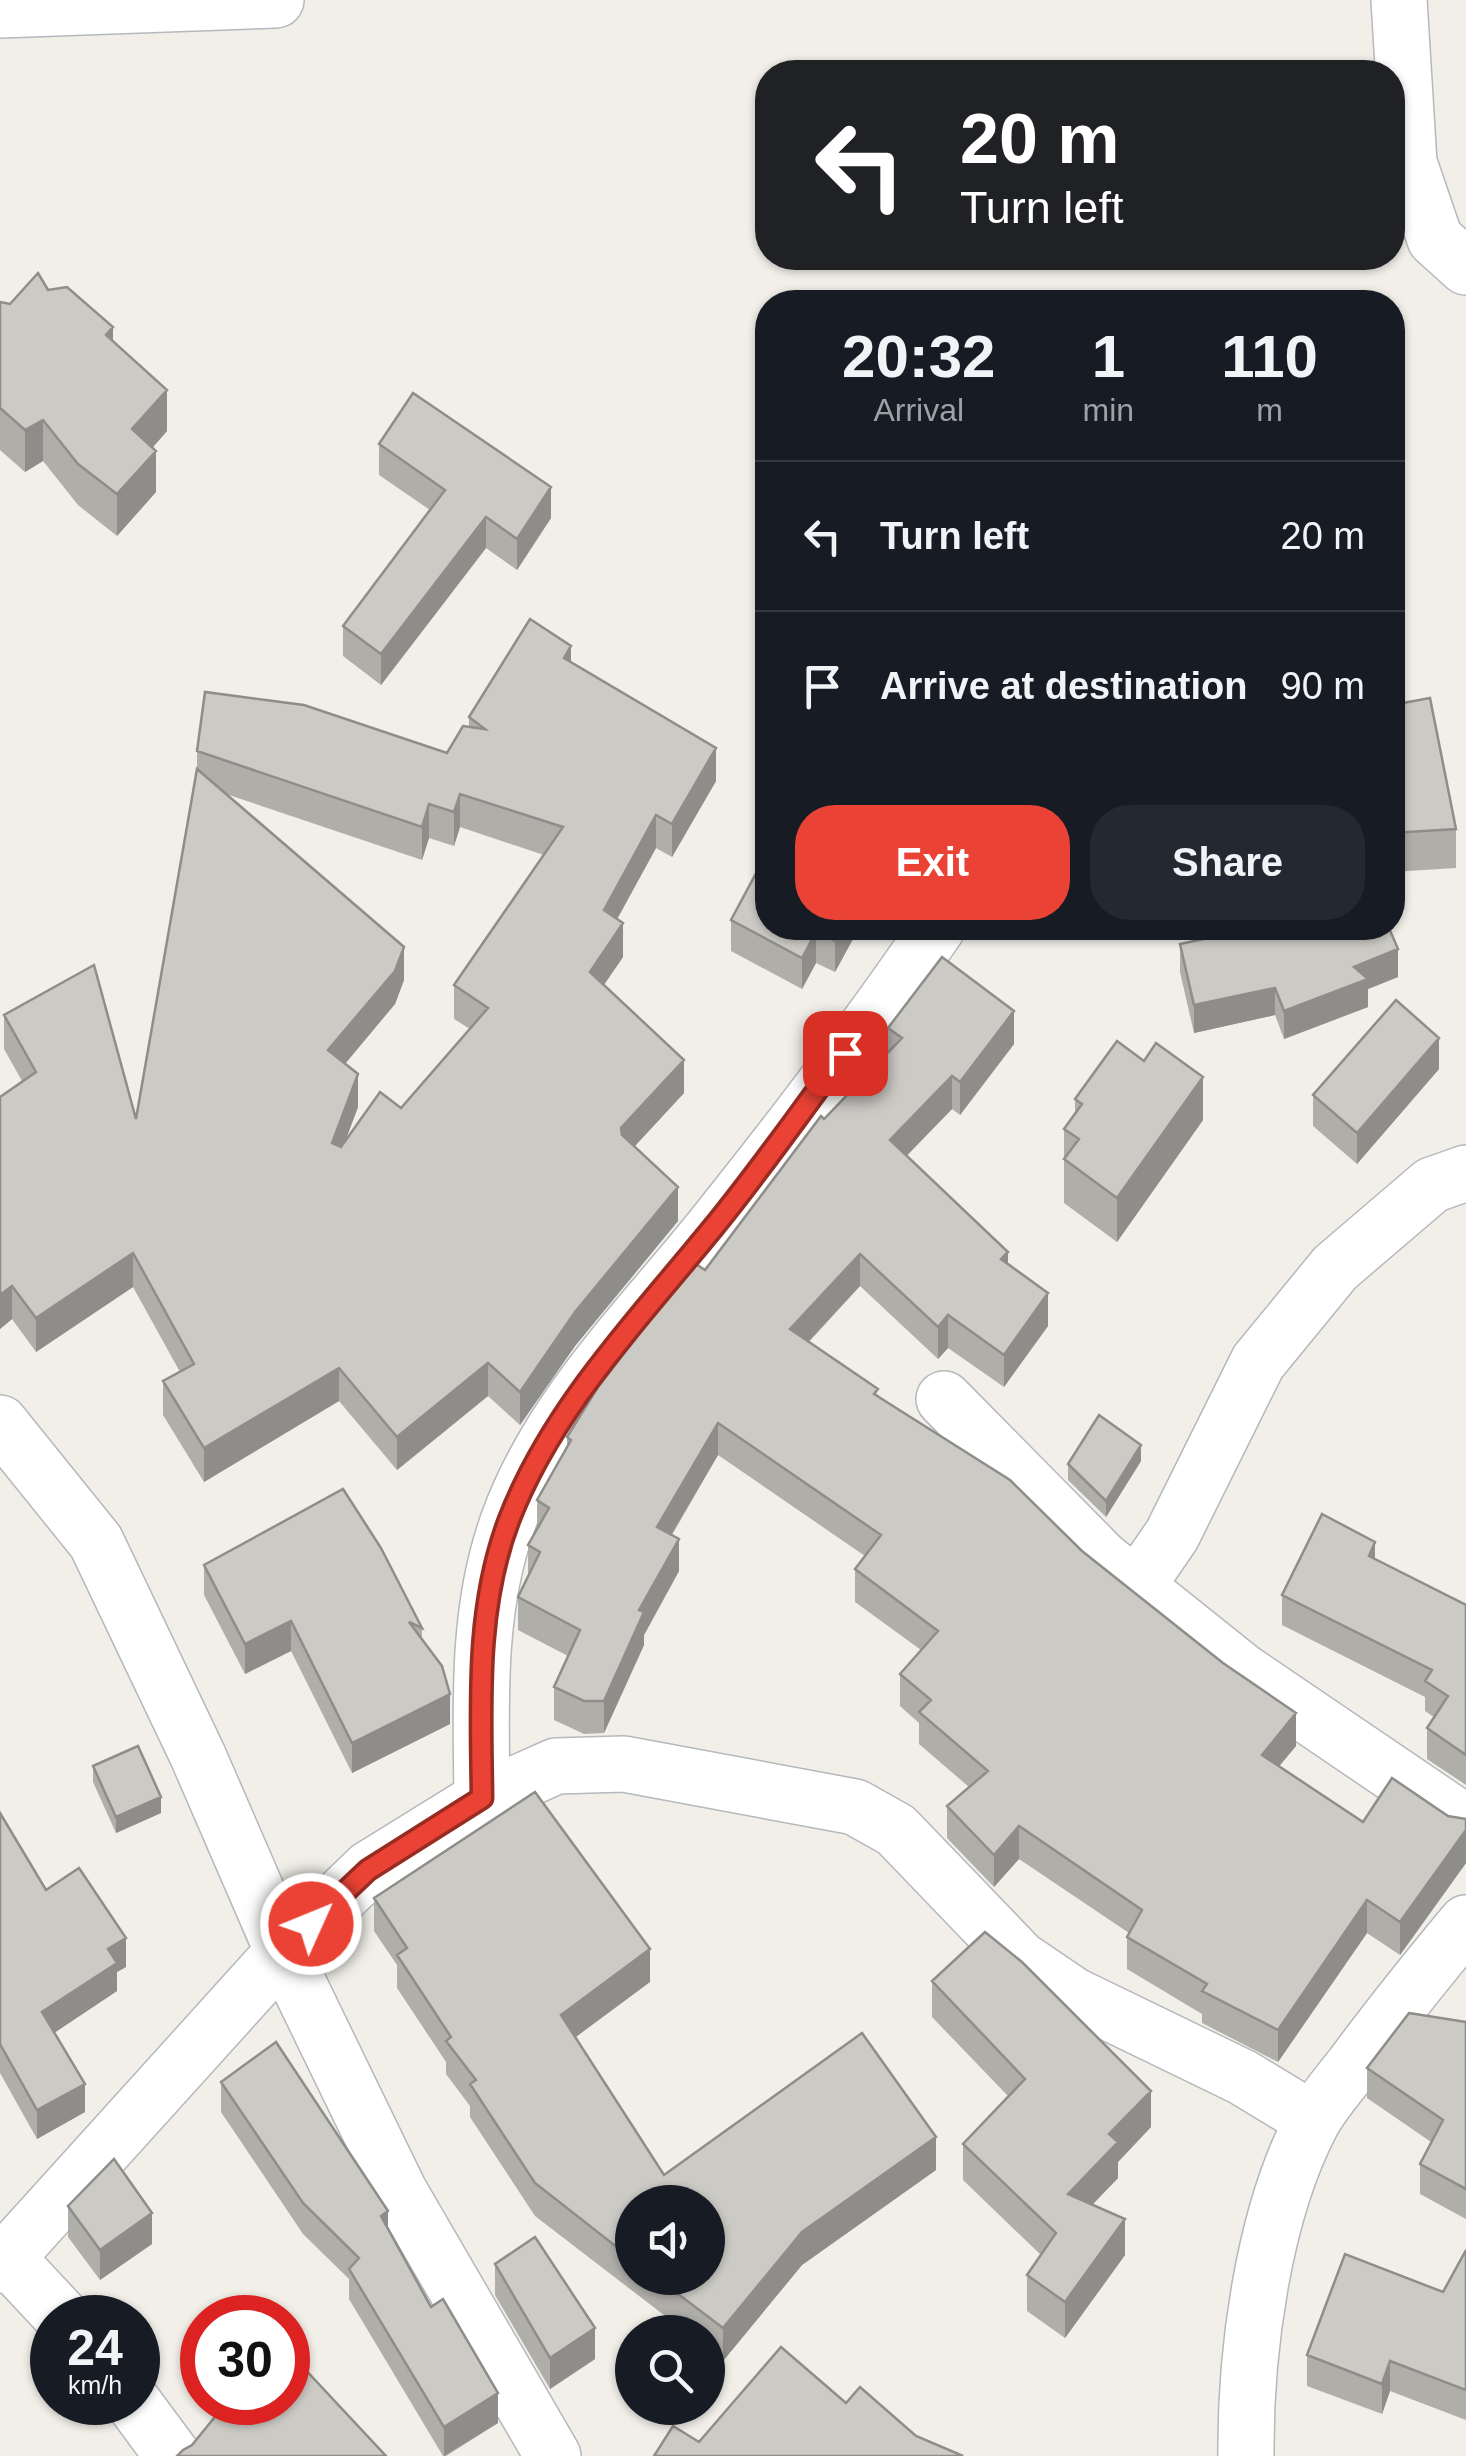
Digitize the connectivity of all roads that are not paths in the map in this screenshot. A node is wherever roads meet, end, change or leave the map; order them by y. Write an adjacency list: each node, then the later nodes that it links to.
1 (276, 0): 3 (street)
2 (1399, 0): 4 (street)
3 (0, 10)
4 (1402, 60)
5 (1405, 109): 6 (street)
6 (1466, 266)
7 (928, 940): 12 (street)
8 (1466, 1173): 11 (street)
9 (944, 1399): 11 (street)
10 (0, 1423): 15 (street)
11 (1137, 1586): 13 (street)
12 (482, 1798): 15 (street); 18 (street)
13 (1466, 1823)
14 (1466, 1922): 16 (street)
15 (283, 1952): 19 (street); 23 (street)
16 (1394, 2009): 17 (street); 18 (street)
17 (1448, 2020)
18 (1313, 2120): 24 (street)
19 (3, 2261): 20 (street)
20 (38, 2295)
21 (150, 2425): 22 (street)
22 (173, 2456)
23 (553, 2456)
24 (1246, 2456)

